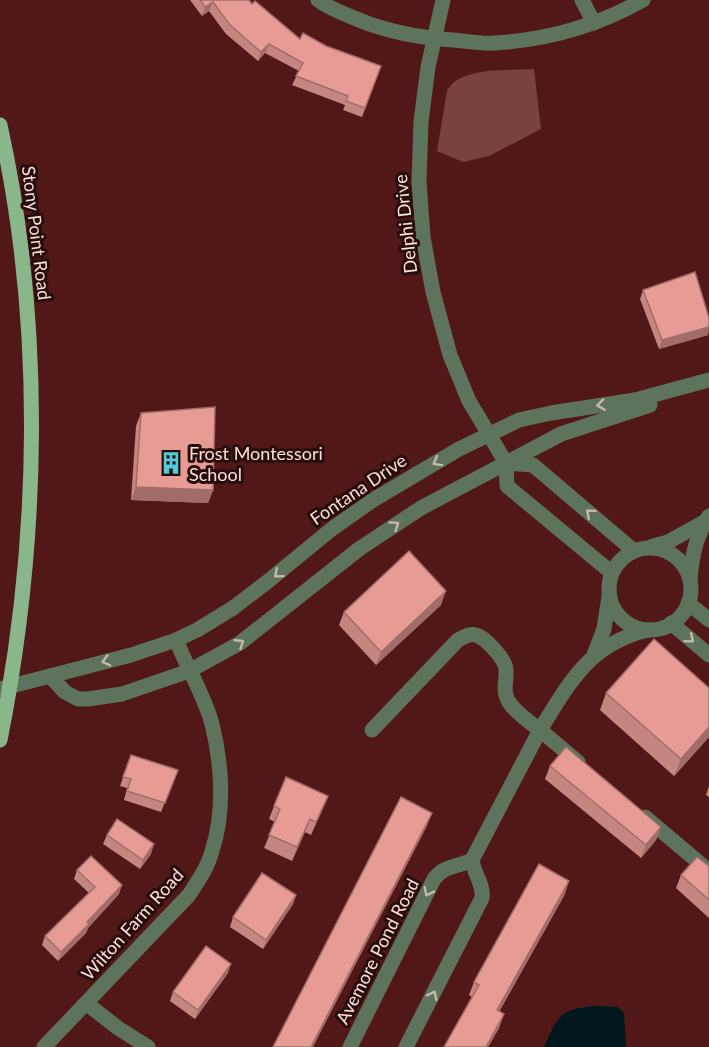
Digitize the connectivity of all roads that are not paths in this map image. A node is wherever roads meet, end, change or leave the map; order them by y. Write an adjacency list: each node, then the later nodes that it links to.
1 (318, 0): 6 (street)
2 (443, 0): 6 (street, Delphi Drive)
3 (582, 0): 5 (street)
4 (643, 0): 5 (street)
5 (594, 23): 6 (street)
6 (435, 39): 9 (street, Delphi Drive)
7 (0, 125): 25 (main road, Stony Point Road)
8 (704, 382): 9 (street, Fontana Drive, one-way to 9); 10 (street)
9 (489, 435): 10 (street, Delphi Drive); 20 (street, Fontana Drive, one-way to 20)
10 (506, 463): 12 (street, one-way to 10); 13 (street, Delphi Drive); 23 (street, one-way to 10)
11 (708, 518): 12 (street); 14 (street)
12 (641, 549): 13 (street); 14 (street)
13 (612, 573): 15 (street)
14 (690, 579): 16 (street)
15 (609, 593): 19 (street); 21 (street)
16 (688, 603): 17 (street); 18 (street)
17 (709, 620)
18 (671, 623): 19 (street); 22 (street, one-way to 22)
19 (648, 630): 21 (street)
20 (176, 640): 23 (street, Wilton Farm Road); 24 (street, Fontana Drive, one-way to 24)
21 (594, 655): 27 (street)
22 (709, 655)
23 (189, 671): 24 (street); 33 (street, Wilton Farm Road)
24 (50, 676): 25 (street, Fontana Drive)
25 (5, 689): 28 (main road, Stony Point Road)
26 (372, 730): 27 (street)
27 (540, 730): 29 (street); 31 (street)
28 (0, 740)
29 (593, 774)
30 (638, 812): 32 (street)
31 (472, 860): 36 (street, Avemore Pond Road, one-way to 36); 37 (street, one-way to 31)
32 (709, 871)
33 (86, 1003): 34 (street, Wilton Farm Road); 35 (street)
34 (44, 1047)
35 (148, 1047)
36 (350, 1047)
37 (406, 1047)

